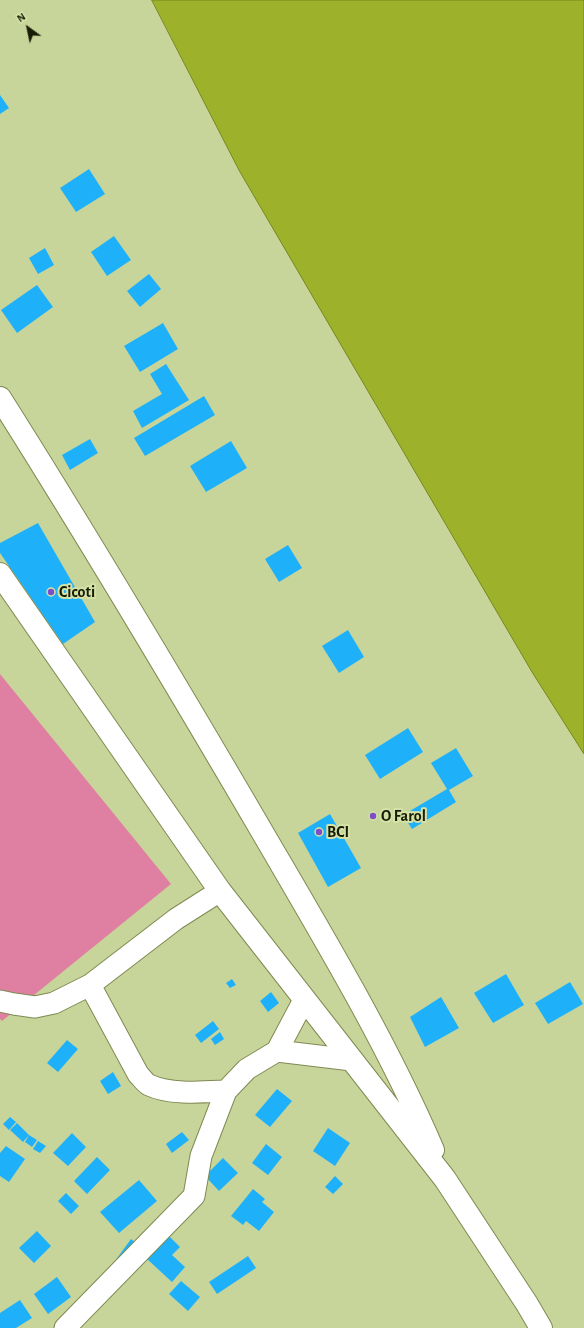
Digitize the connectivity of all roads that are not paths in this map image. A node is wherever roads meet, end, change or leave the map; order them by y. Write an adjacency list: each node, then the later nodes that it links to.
1 (0, 398): 10 (street)
2 (0, 574): 3 (street)
3 (220, 891): 4 (street); 5 (street)
4 (90, 985): 6 (street); 9 (street)
5 (304, 1000): 7 (street); 8 (street)
6 (0, 1001)
7 (277, 1051): 8 (street); 9 (street)
8 (352, 1060): 10 (street)
9 (226, 1091): 11 (street)
10 (445, 1179): 12 (street)
11 (65, 1328)
12 (541, 1328)

